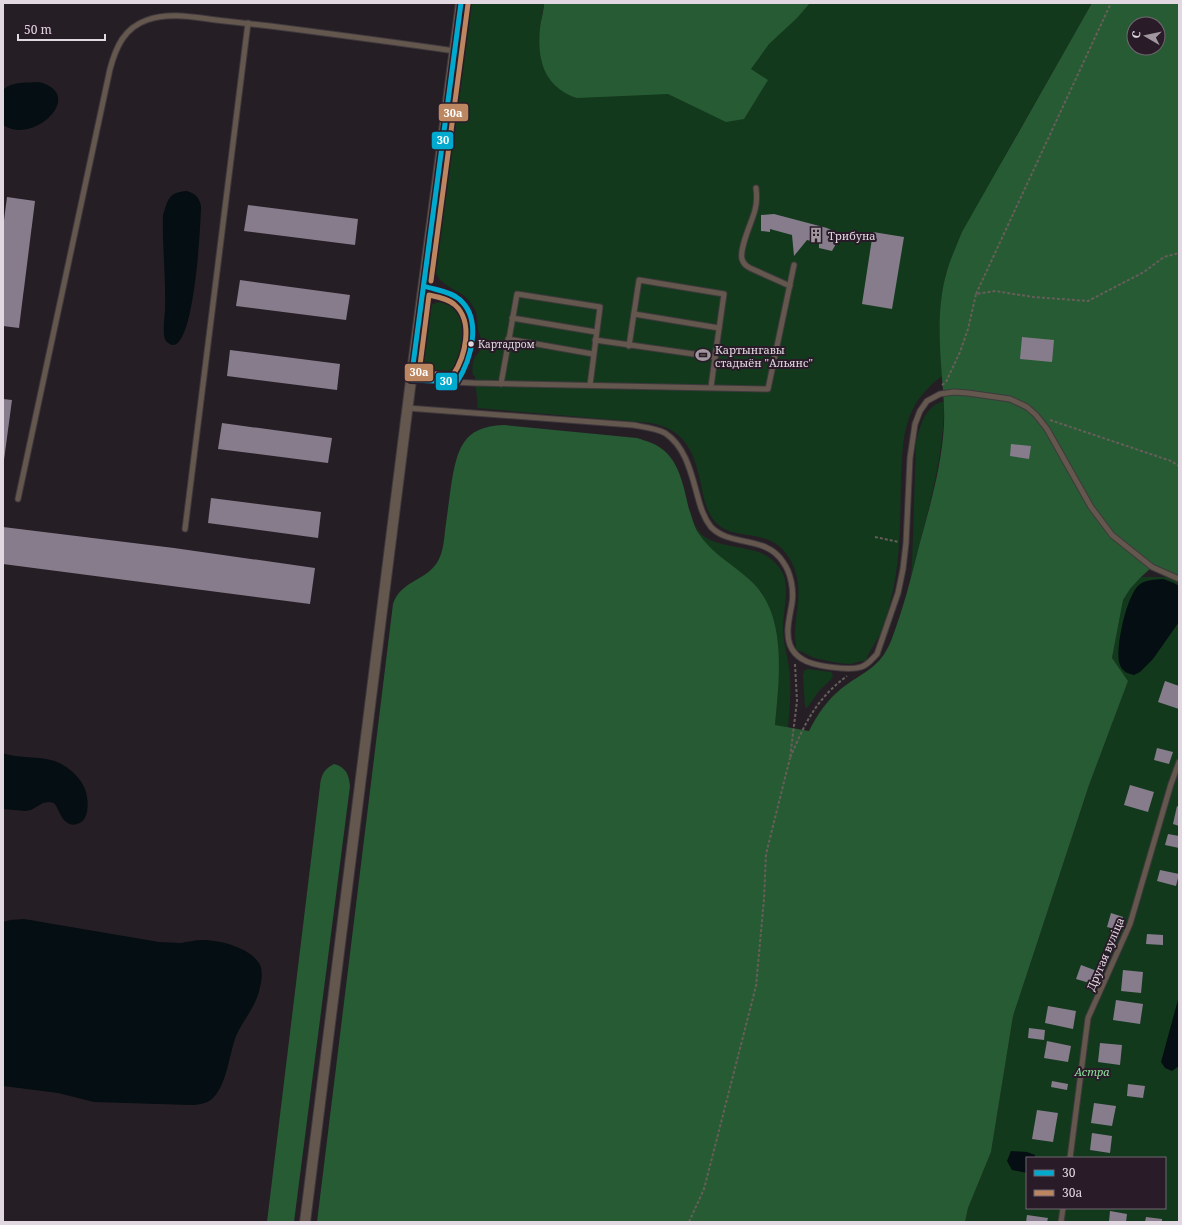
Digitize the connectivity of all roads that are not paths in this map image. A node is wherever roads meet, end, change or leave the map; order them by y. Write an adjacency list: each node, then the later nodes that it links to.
1 (461, 3): 3 (street)
2 (248, 24): 3 (lane); 23 (lane); 24 (lane)
3 (455, 50): 6 (street)
4 (756, 188): 7 (lane)
5 (794, 265): 7 (lane)
6 (424, 286): 17 (street); 18 (lane)
7 (790, 286): 21 (lane)
8 (634, 314): 10 (lane); 10 (lane); 14 (lane)
9 (512, 318): 11 (lane); 11 (lane); 12 (lane)
10 (719, 328): 16 (lane)
11 (596, 332): 13 (lane)
12 (508, 339): 15 (lane); 19 (lane)
13 (595, 340): 14 (lane); 15 (lane)
14 (629, 346): 16 (lane)
15 (594, 354): 20 (lane)
16 (715, 357): 21 (lane)
17 (411, 380): 18 (lane); 22 (street)
18 (456, 382): 19 (lane)
19 (501, 384): 20 (lane)
20 (590, 385): 21 (lane)
21 (711, 387)
22 (407, 408): 25 (lane); 29 (street)
23 (18, 499)
24 (185, 529)
25 (1179, 579)
26 (1179, 762): 27 (lane, Другая вуліца)
27 (1070, 1157)
28 (1063, 1209): 30 (lane)
29 (305, 1222)
30 (1061, 1222)

